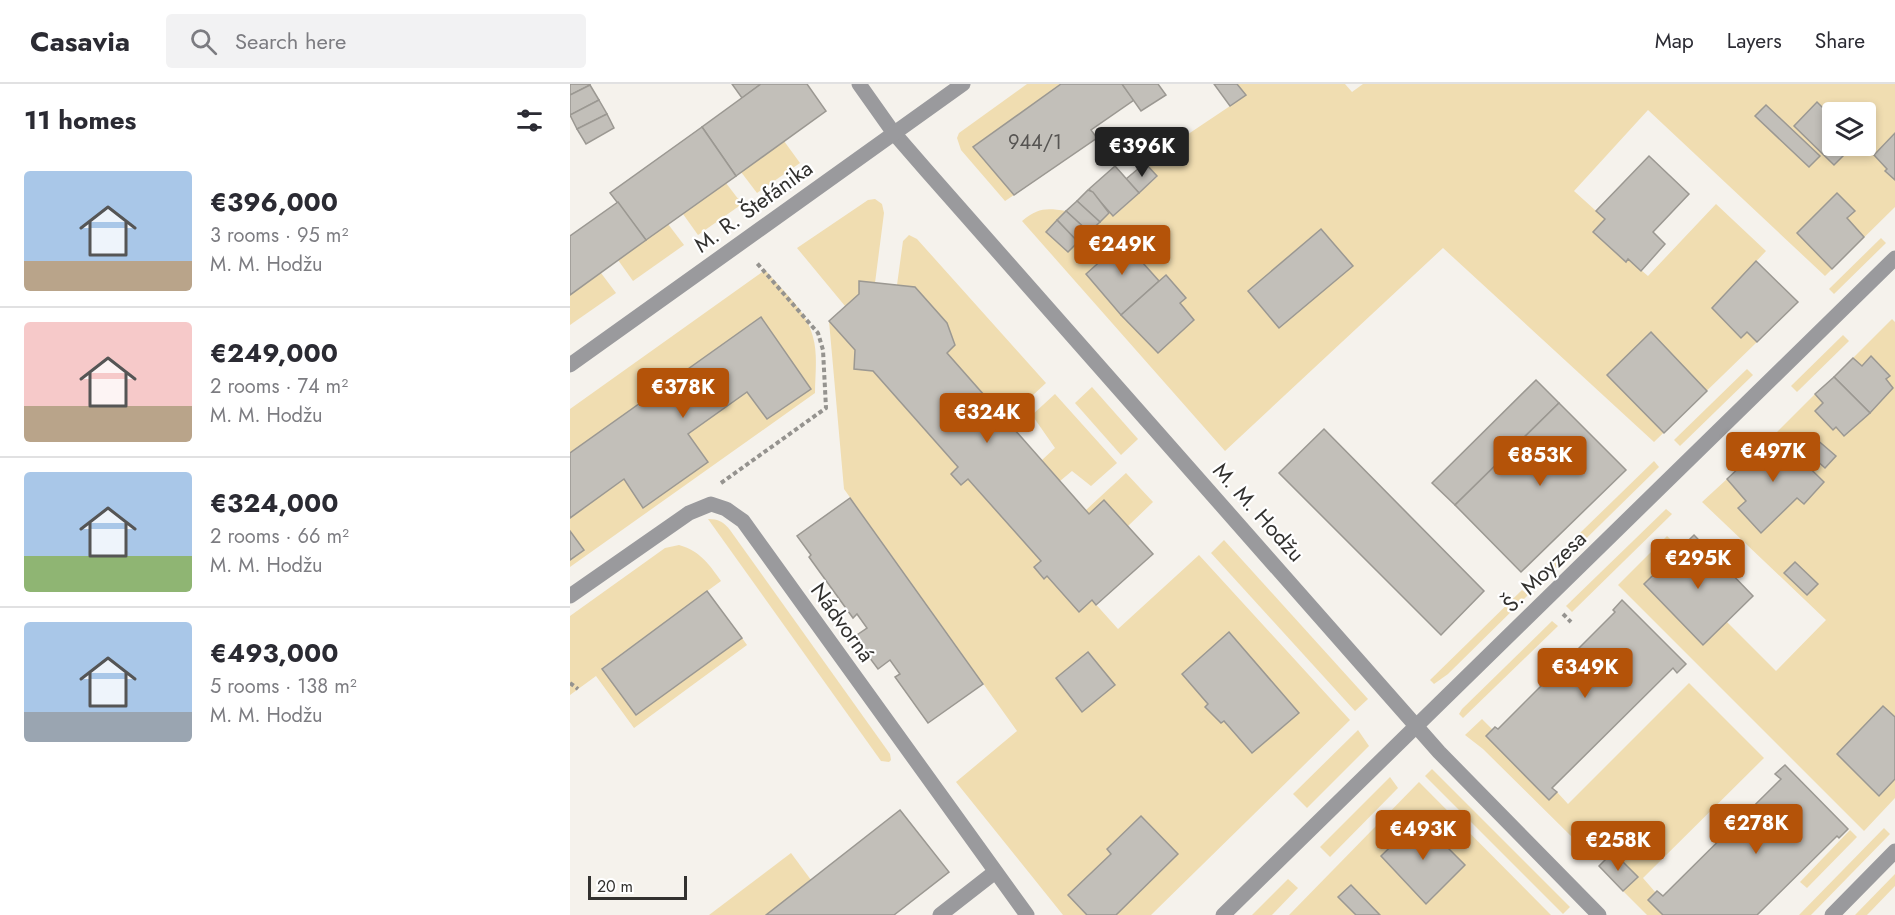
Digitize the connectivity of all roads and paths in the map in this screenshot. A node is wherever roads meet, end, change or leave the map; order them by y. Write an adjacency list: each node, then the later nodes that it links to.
1 (859, 84): 3 (street, M. M. Hodžu)
2 (963, 84): 3 (street, M. R. Štefánika)
3 (893, 132): 6 (street, M. R. Štefánika); 11 (street, M. M. Hodžu)
4 (1895, 258): 11 (street, Š. Moyzesa)
5 (756, 261): 7 (path)
6 (570, 365)
7 (718, 484)
8 (570, 596): 13 (street, Nádvorná)
9 (570, 683): 10 (path)
10 (578, 690)
11 (1417, 726): 16 (street, Š. Moyzesa); 17 (street, M. M. Hodžu)
12 (1895, 851): 18 (street)
13 (995, 872): 14 (street); 15 (street, Nádvorná)
14 (940, 915)
15 (1027, 915)
16 (1223, 915)
17 (1599, 915)
18 (1833, 915)

